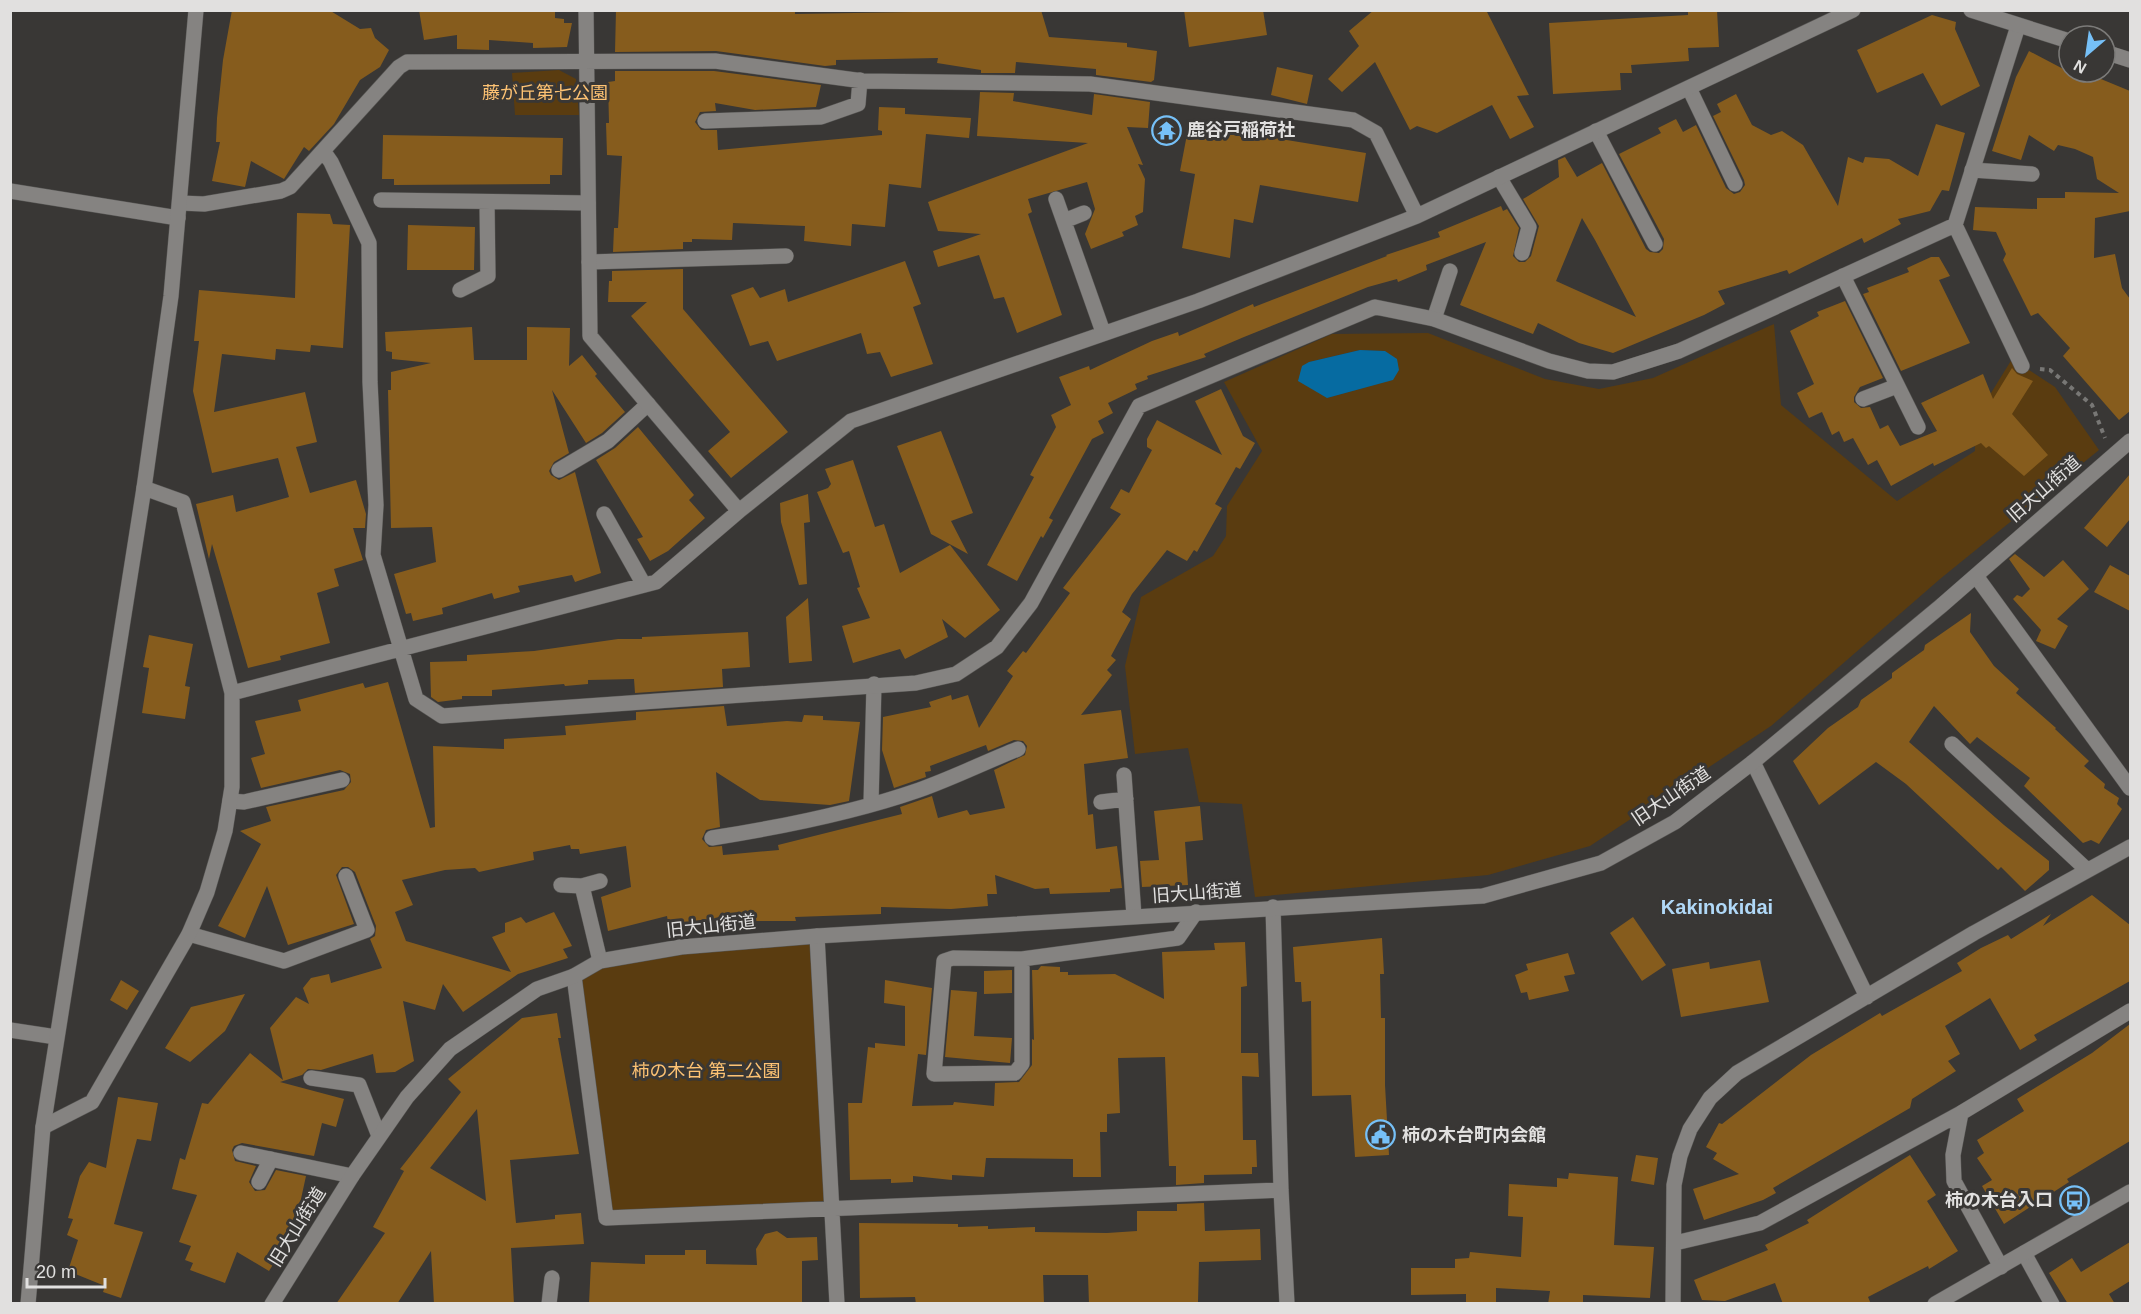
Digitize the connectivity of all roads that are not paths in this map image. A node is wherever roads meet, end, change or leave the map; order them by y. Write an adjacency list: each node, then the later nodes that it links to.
1 (196, 10): 22 (street)
2 (586, 10): 7 (street)
3 (1853, 10): 9 (street)
4 (1971, 10): 5 (street)
5 (2018, 26): 6 (street); 13 (street)
6 (2057, 38)
7 (586, 63): 8 (street); 12 (street); 21 (street)
8 (860, 80): 10 (street); 24 (street)
9 (1689, 88): 11 (street); 16 (street)
10 (705, 121)
11 (1596, 131): 15 (street); 27 (street)
12 (324, 152): 22 (street); 48 (street)
13 (1972, 170): 14 (street); 26 (street)
14 (2032, 174)
15 (1499, 177): 24 (street); 28 (street)
16 (1735, 184)
17 (10, 191): 22 (street)
18 (1056, 199): 25 (street)
19 (381, 200): 20 (street)
20 (487, 202): 21 (street); 33 (street)
21 (588, 203): 30 (street)
22 (179, 210): 43 (street)
23 (1084, 213): 25 (street)
24 (1417, 216): 35 (street)
25 (1064, 221): 35 (street)
26 (1954, 225): 32 (street); 36 (street)
27 (1655, 244)
28 (1522, 253)
29 (786, 256): 30 (street)
30 (589, 262): 39 (street)
31 (1450, 271): 34 (street)
32 (1843, 276): 34 (street); 37 (street)
33 (460, 290)
34 (1434, 319): 49 (street)
35 (1103, 332): 44 (street)
36 (2022, 366)
37 (1897, 386): 38 (street); 40 (street)
38 (1863, 399)
39 (648, 404): 42 (street); 44 (street)
40 (1918, 428)
41 (2130, 441): 46 (street, 旧大山街道)
42 (559, 470)
43 (144, 489): 50 (street); 79 (street)
44 (739, 511): 47 (street)
45 (604, 514): 47 (street)
46 (1976, 576): 53 (street, 旧大山街道); 56 (street)
47 (644, 585): 48 (street)
48 (401, 650): 49 (street); 50 (street)
49 (874, 684): 60 (street)
50 (232, 693): 58 (street)
51 (1952, 744): 63 (street)
52 (1018, 749): 60 (street)
53 (1753, 762): 68 (street, 旧大山街道); 76 (street)
54 (1124, 775): 57 (street)
55 (342, 780): 58 (street)
56 (2130, 788)
57 (1126, 799): 59 (street); 70 (street)
58 (230, 801): 71 (street)
59 (1101, 802)
60 (871, 804): 61 (street)
61 (712, 838)
62 (2130, 847): 63 (street)
63 (2086, 869): 76 (street)
64 (346, 876): 71 (street)
65 (600, 881): 67 (street)
66 (561, 885): 67 (street)
67 (582, 885): 74 (street)
68 (1273, 907): 69 (street, 旧大山街道); 88 (street)
69 (1196, 912): 70 (street, 旧大山街道); 73 (street)
70 (1134, 916): 72 (street, 旧大山街道)
71 (189, 934): 82 (street)
72 (817, 936): 74 (street, 旧大山街道); 90 (street)
73 (1022, 959): 73 (street)
74 (600, 962): 75 (street, 旧大山街道)
75 (574, 976): 83 (street, 旧大山街道); 90 (street)
76 (1867, 997): 91 (street)
77 (2130, 1011): 81 (street)
78 (10, 1030): 79 (street)
79 (56, 1037): 82 (street)
80 (311, 1078): 83 (street)
81 (1961, 1113): 91 (street); 93 (street)
82 (43, 1127): 95 (street)
83 (379, 1136): 86 (street, 旧大山街道)
84 (241, 1153): 85 (street)
85 (271, 1159): 86 (street); 87 (street)
86 (352, 1176): 96 (street, 旧大山街道)
87 (259, 1182)
88 (1281, 1190): 90 (street); 99 (street)
89 (2130, 1192): 92 (street)
90 (831, 1209): 98 (street)
91 (1675, 1243): 100 (street)
92 (2024, 1253): 93 (street); 102 (street)
93 (2001, 1267): 101 (street)
94 (552, 1278): 97 (street)
95 (28, 1304)
96 (272, 1304)
97 (549, 1304)
98 (837, 1304)
99 (1287, 1304)
100 (1673, 1304)
101 (1935, 1304)
102 (2052, 1304)

